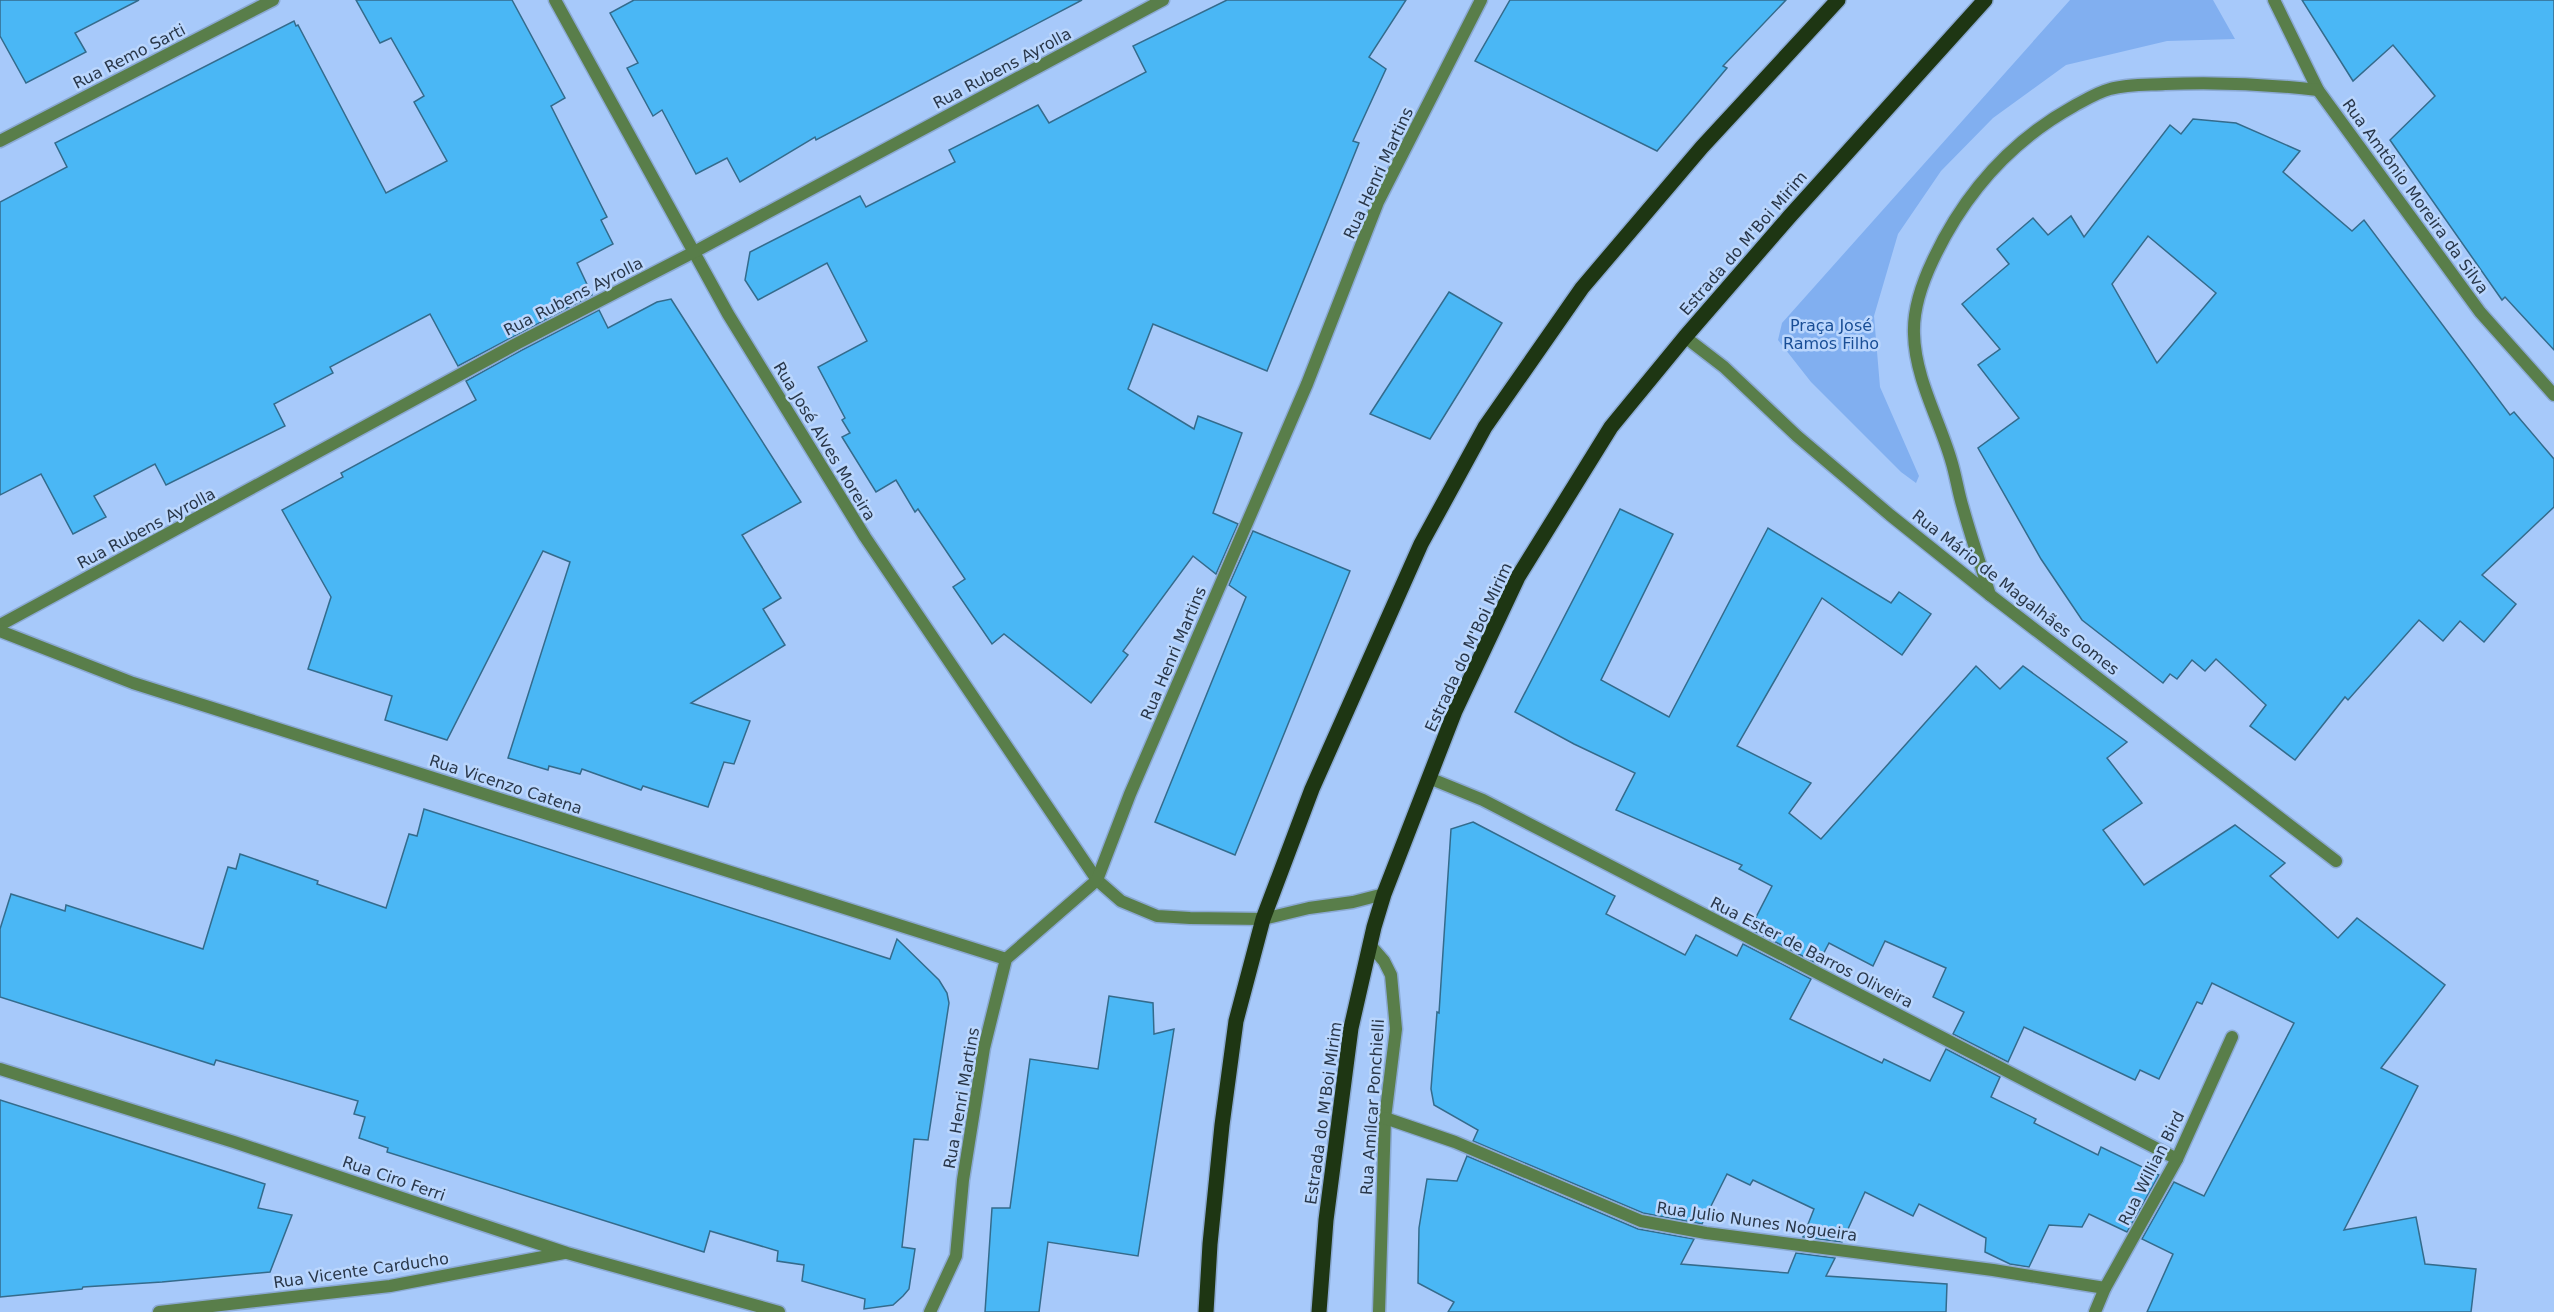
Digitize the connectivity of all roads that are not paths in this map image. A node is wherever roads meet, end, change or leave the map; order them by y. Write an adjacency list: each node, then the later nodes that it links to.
1 (273, 0): 9 (street, Rua Remo Sarti)
2 (555, 0): 10 (street, Rua José Alves Moreira)
3 (1164, 0): 10 (street, Rua Rubens Ayrolla)
4 (1481, 0): 18 (street, Rua Henri Martins)
5 (1838, 0): 20 (main road)
6 (1985, 0): 11 (main road, Estrada do M'Boi Mirim)
7 (2274, 0): 8 (street, Rua Amtônio Moreira da Silva)
8 (2318, 90): 12 (street, Rua Amtônio Moreira da Silva); 13 (street)
9 (0, 141)
10 (694, 252): 14 (street, Rua Rubens Ayrolla); 18 (street, Rua José Alves Moreira)
11 (1685, 337): 13 (street, Rua Mário de Magalhães Gomes); 16 (main road, Estrada do M'Boi Mirim)
12 (2554, 395)
13 (1990, 595): 17 (street, Rua Mário de Magalhães Gomes)
14 (0, 625)
15 (0, 631): 22 (street, Rua Vicenzo Catena)
16 (1429, 778): 19 (main road, Estrada do M'Boi Mirim); 26 (street, Rua Ester de Barros Oliveira)
17 (2336, 861)
18 (1097, 880): 20 (street); 22 (street, Rua Henri Martins)
19 (1384, 894): 20 (street); 21 (main road, Estrada do M'Boi Mirim)
20 (1263, 919): 32 (main road)
21 (1371, 946): 25 (street, Rua Amílcar Ponchielli); 33 (main road, Estrada do M'Boi Mirim)
22 (1006, 959): 31 (street, Rua Henri Martins)
23 (2232, 1037): 26 (street, Rua Willian Bird)
24 (0, 1069): 27 (street, Rua Ciro Ferri)
25 (1385, 1118): 28 (street, Rua Julio Nunes Nogueira); 34 (street, Rua Amílcar Ponchielli)
26 (2177, 1159): 28 (street, Rua Willian Bird)
27 (567, 1253): 29 (street, Rua Vicente Carducho); 30 (street, Rua Ciro Ferri)
28 (2105, 1288): 35 (street, Rua Willian Bird)
29 (159, 1312)
30 (779, 1312)
31 (930, 1312)
32 (1206, 1312)
33 (1319, 1312)
34 (1379, 1312)
35 (2095, 1312)

